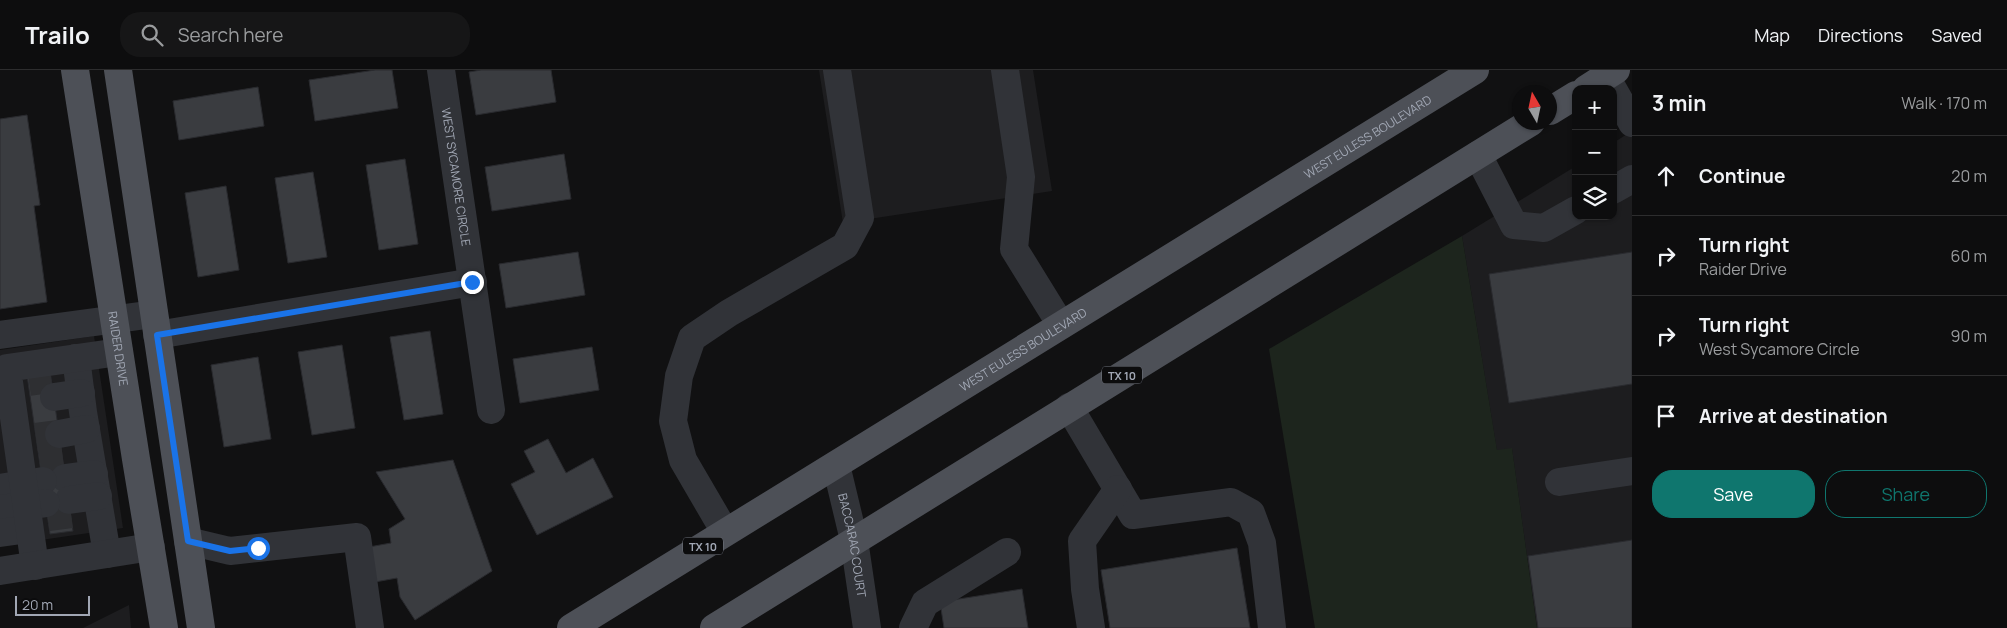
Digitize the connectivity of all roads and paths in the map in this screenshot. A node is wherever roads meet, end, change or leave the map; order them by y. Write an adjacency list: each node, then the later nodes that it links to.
1 (75, 70): 17 (main road, RAIDER DRIVE)
2 (118, 70): 18 (main road)
3 (442, 70): 16 (street, WEST SYCAMORE CIRCLE)
4 (837, 70): 30 (street)
5 (1005, 70): 19 (street)
6 (1475, 70): 19 (main road, WEST EULESS BOULEVARD / TX 10)
7 (1607, 83): 10 (street)
8 (1572, 97): 9 (main road)
9 (1557, 107)
10 (1632, 123)
11 (1518, 130): 12 (main road, TX 10)
12 (1478, 155): 15 (street); 22 (main road, TX 10)
13 (1632, 179): 14 (street)
14 (1617, 188)
15 (1572, 212)
16 (472, 282): 18 (street); 23 (street, WEST SYCAMORE CIRCLE)
17 (114, 319): 18 (street); 20 (street); 21 (main road, RAIDER DRIVE)
18 (156, 324): 32 (main road)
19 (1061, 325): 26 (main road, WEST EULESS BOULEVARD / TX 10)
20 (0, 336)
21 (119, 352): 24 (street); 33 (main road, RAIDER DRIVE)
22 (1069, 408): 29 (street); 31 (main road, TX 10)
23 (491, 410)
24 (87, 433): 25 (street); 25 (street); 25 (street); 25 (street); 25 (street); 35 (street)
25 (29, 451): 36 (street)
26 (836, 465): 30 (main road, WEST EULESS BOULEVARD / TX 10); 31 (street, BACCARAC COURT)
27 (1632, 472): 28 (street)
28 (1559, 482)
29 (1118, 489): 45 (street); 46 (street)
30 (725, 532): 41 (main road, WEST EULESS BOULEVARD / TX 10)
31 (854, 540): 42 (main road, TX 10); 43 (street, BACCARAC COURT)
32 (188, 541): 33 (main road); 39 (main road); 40 (street)
33 (151, 547): 35 (street); 38 (main road, RAIDER DRIVE)
34 (1007, 552): 44 (street)
35 (107, 554): 36 (street)
36 (35, 566): 37 (street)
37 (0, 571)
38 (164, 628)
39 (201, 628)
40 (370, 628)
41 (571, 628)
42 (714, 628)
43 (867, 628)
44 (913, 628)
45 (1091, 628)
46 (1272, 628)

